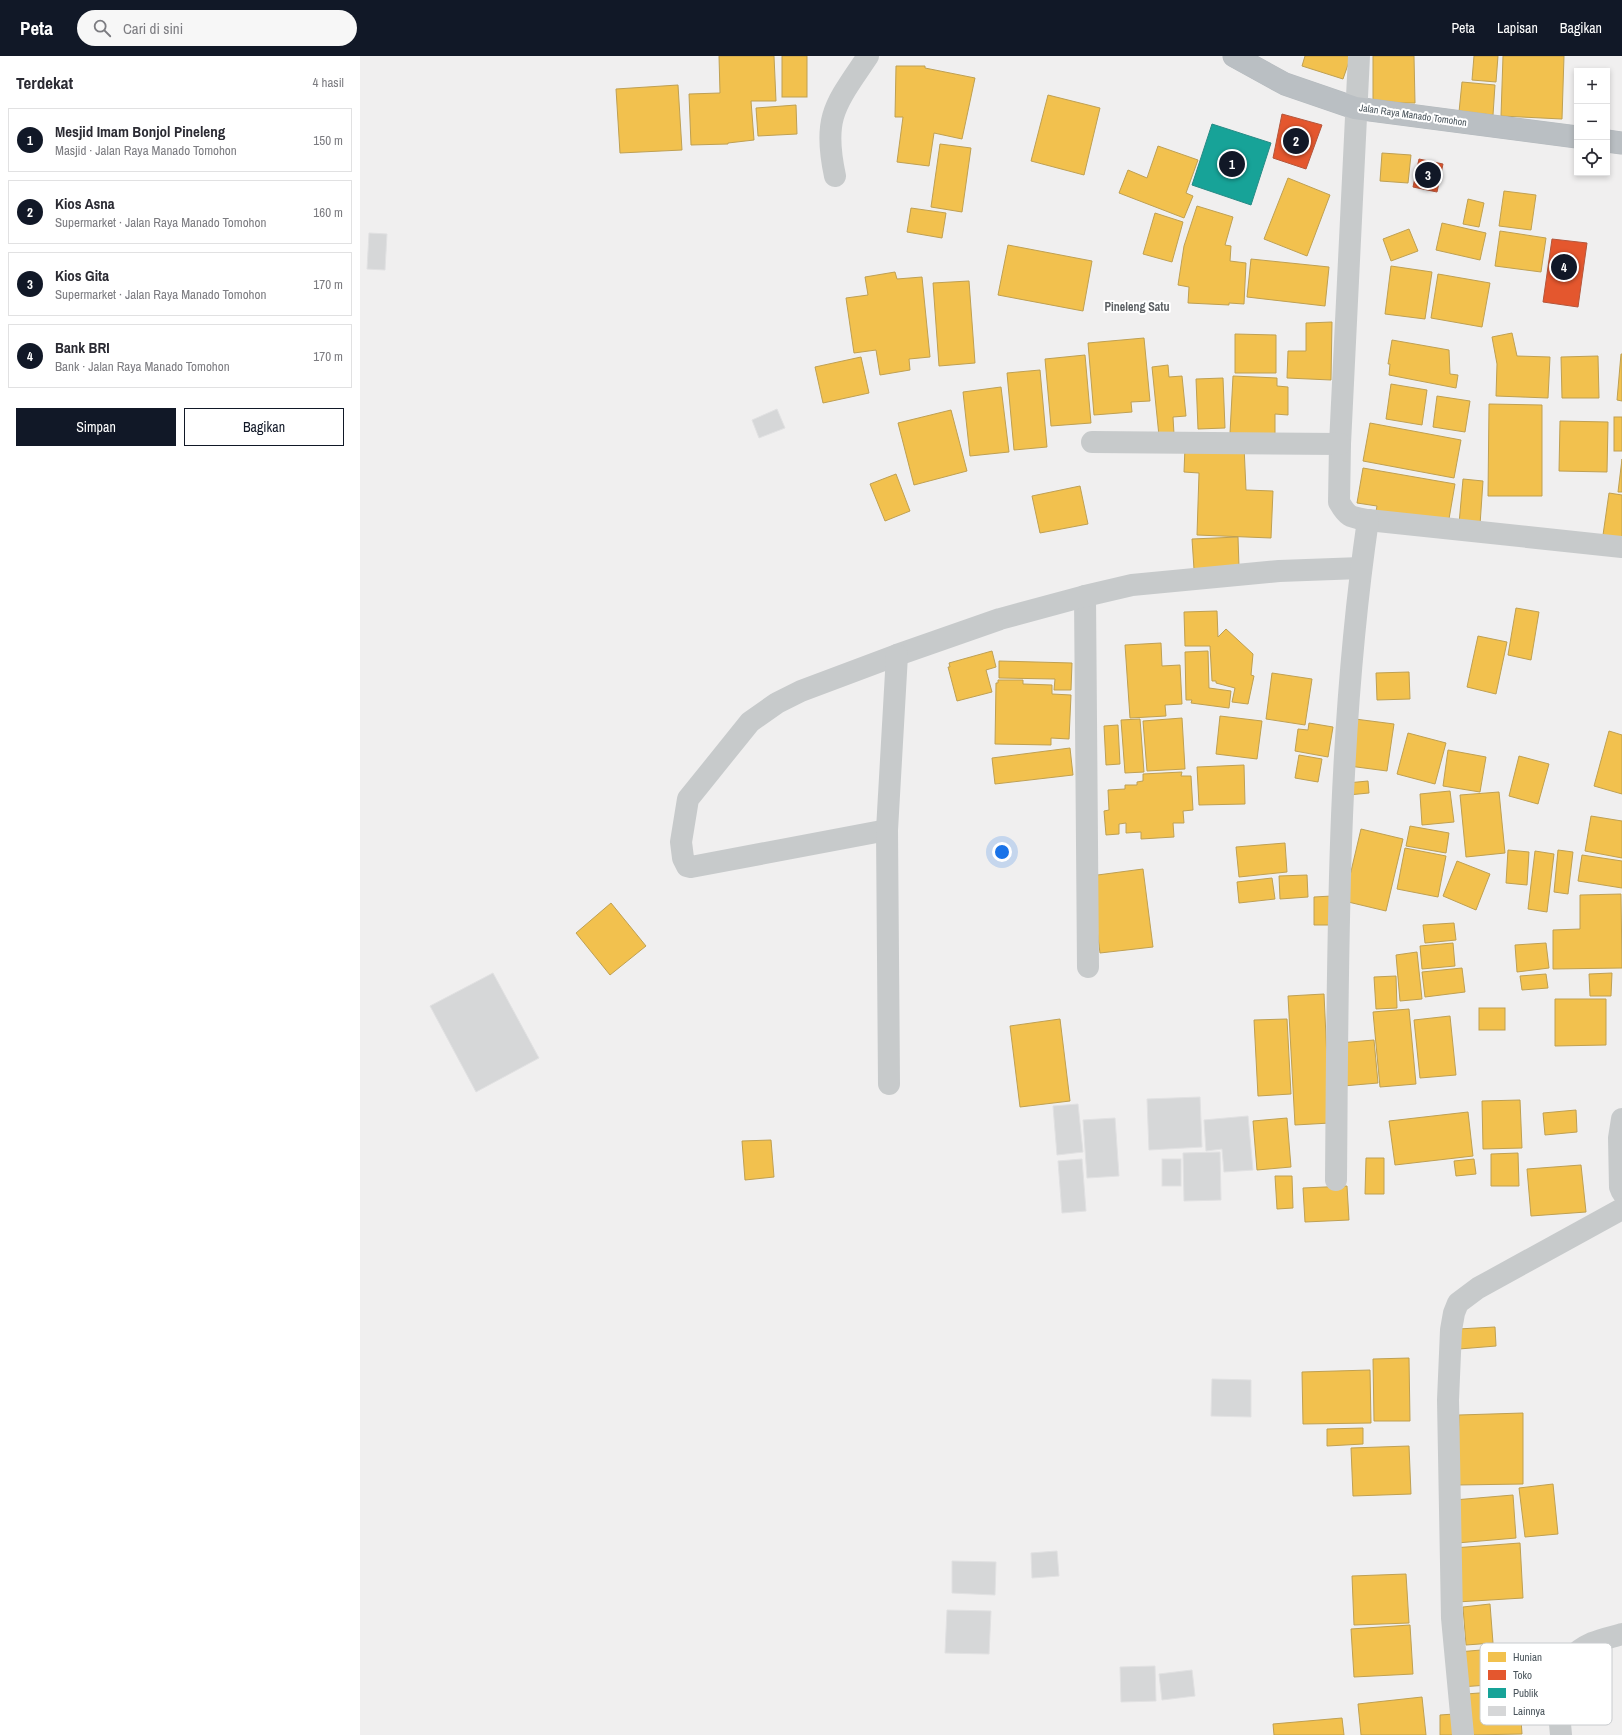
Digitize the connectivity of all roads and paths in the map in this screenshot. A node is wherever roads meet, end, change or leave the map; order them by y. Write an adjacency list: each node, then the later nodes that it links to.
1 (868, 56): 8 (street)
2 (1234, 56): 4 (highway, Jalan Raya Manado Tomohon)
3 (1359, 56): 4 (street)
4 (1355, 108): 5 (highway, Jalan Raya Manado Tomohon); 10 (street)
5 (1574, 137)
6 (1610, 141): 7 (highway)
7 (1622, 143)
8 (835, 176)
9 (1092, 442): 10 (street)
10 (1340, 444): 11 (street)
11 (1368, 520): 12 (street); 13 (street)
12 (1622, 547)
13 (1361, 568): 14 (street); 20 (street)
14 (1085, 596): 15 (street); 17 (street)
15 (897, 655): 16 (street); 16 (street)
16 (887, 830): 18 (street)
17 (1088, 967)
18 (889, 1084)
19 (1622, 1119): 21 (street)
20 (1336, 1180)
21 (1622, 1192)
22 (1622, 1209): 26 (street)
23 (1622, 1634): 24 (street)
24 (1596, 1643)
25 (1560, 1725): 27 (street)
26 (1463, 1735)
27 (1561, 1735)

